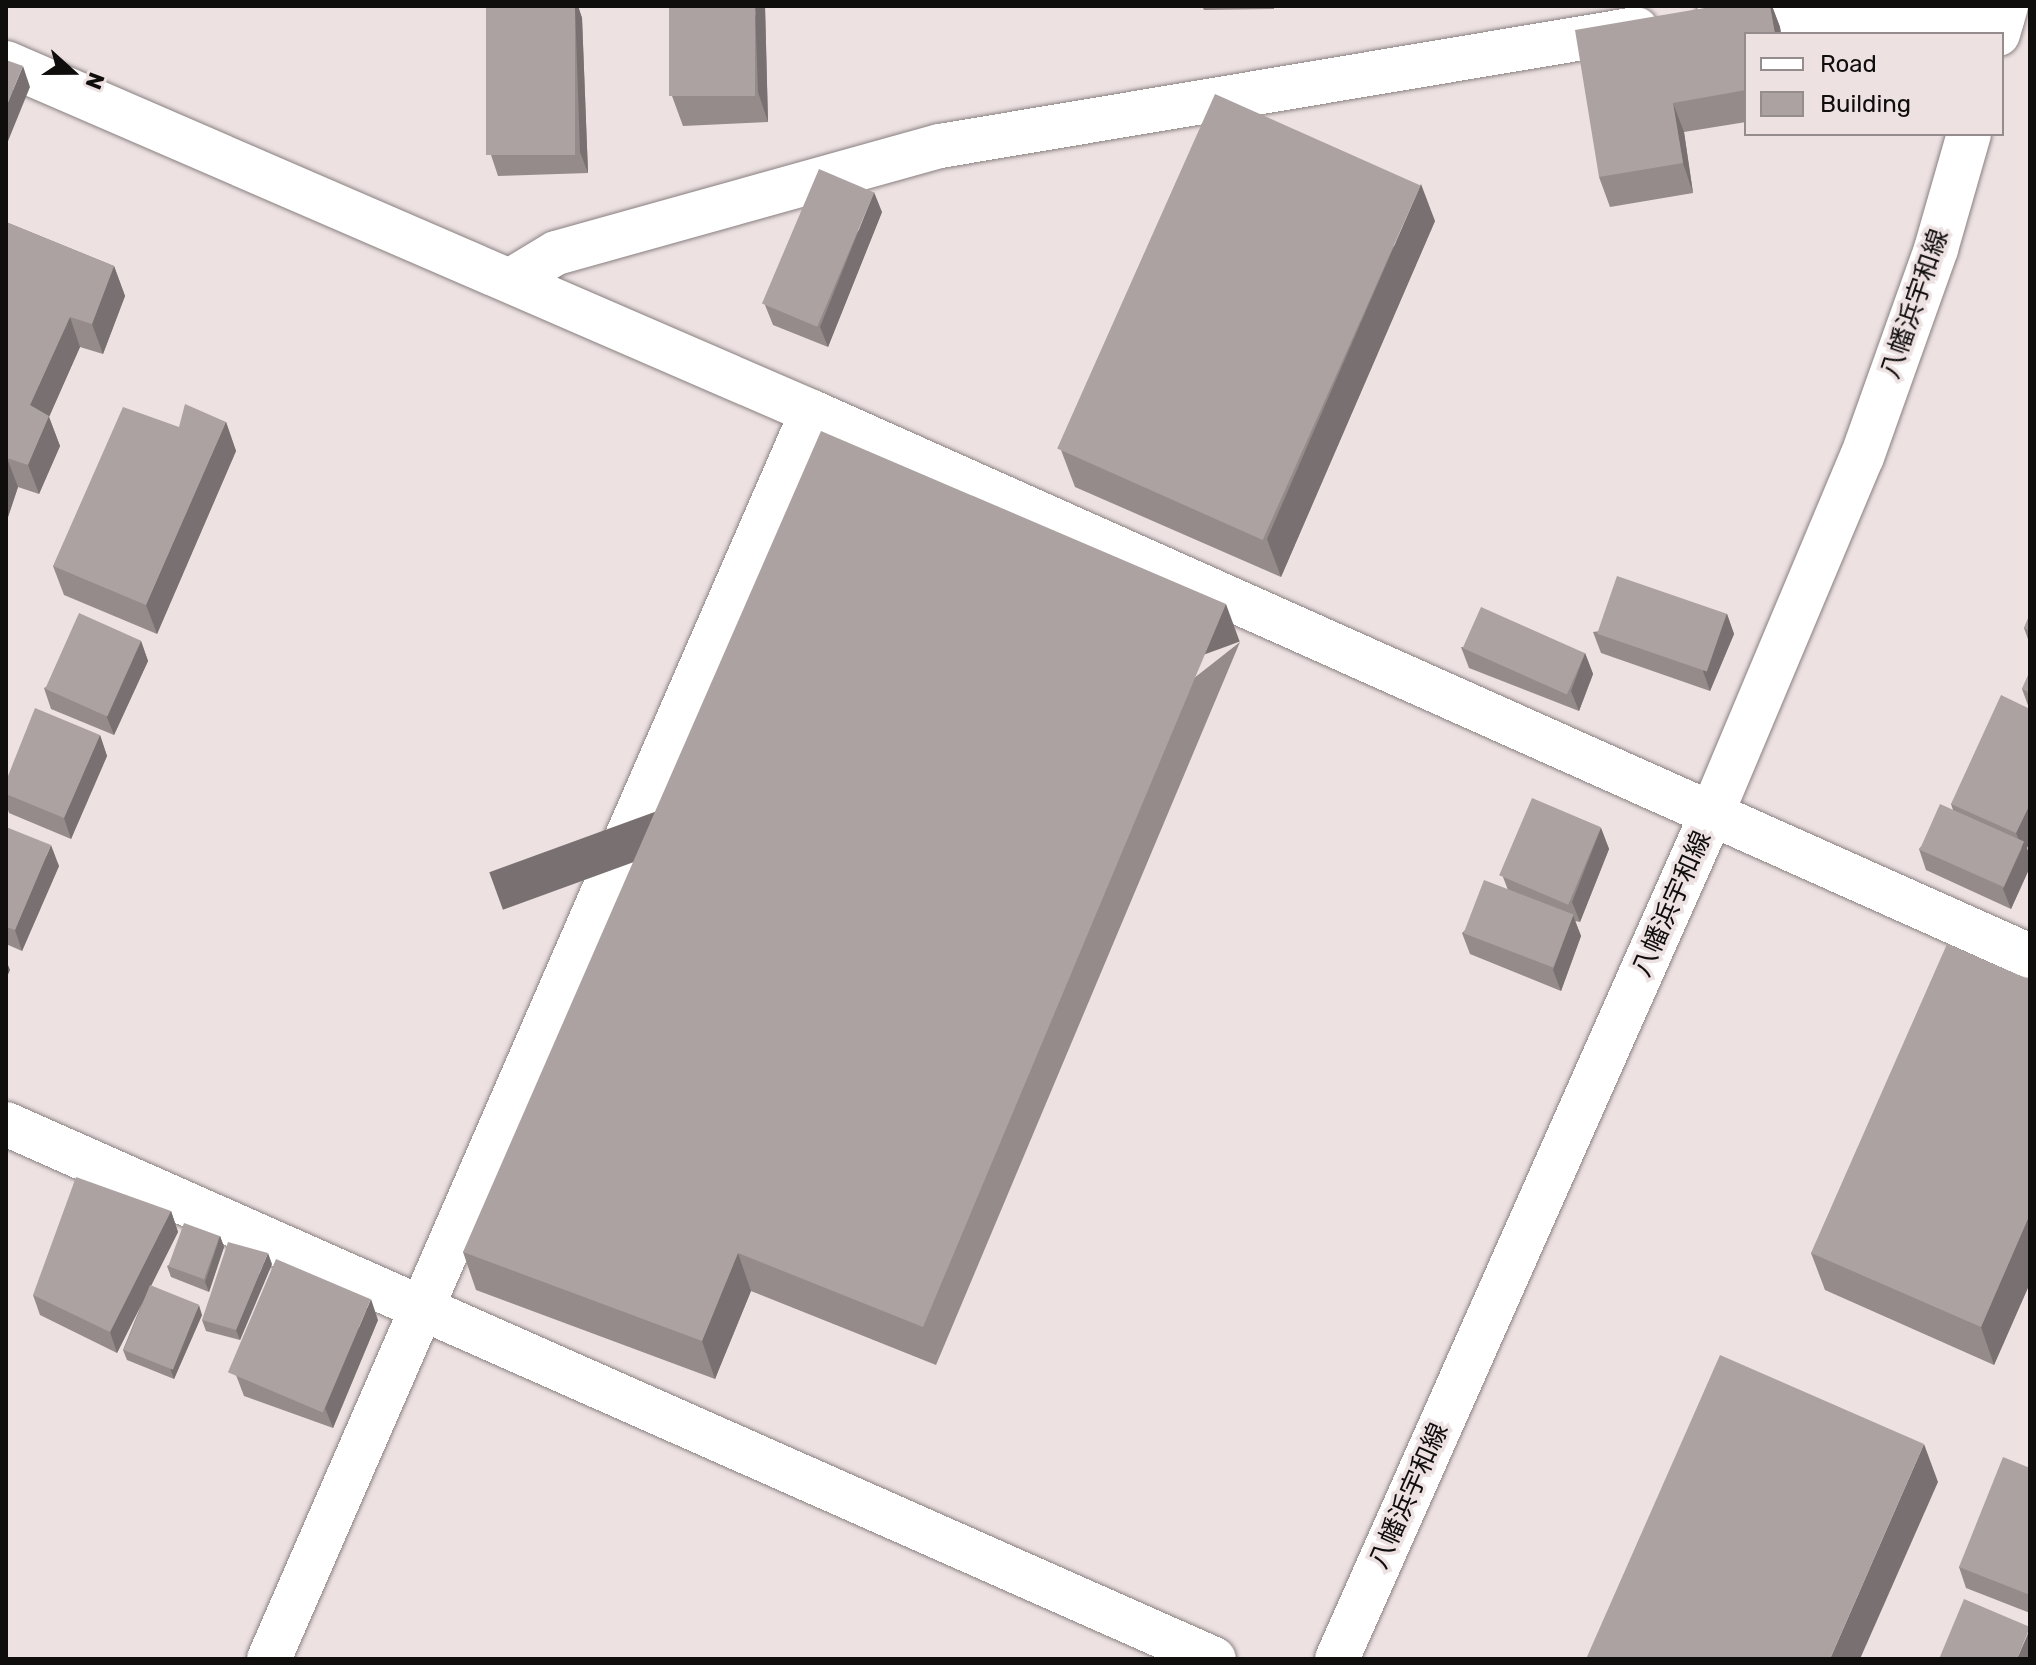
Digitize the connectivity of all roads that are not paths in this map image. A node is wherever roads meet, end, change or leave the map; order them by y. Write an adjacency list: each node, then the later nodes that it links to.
1 (2002, 20): 4 (street)
2 (6, 63): 4 (street)
3 (1968, 136): 6 (street, 八幡浜宇和線)
4 (511, 280): 5 (street)
5 (812, 412): 6 (street); 9 (street)
6 (1712, 813): 7 (street); 12 (street, 八幡浜宇和線)
7 (2030, 956)
8 (6, 1124): 9 (street)
9 (423, 1309): 10 (street); 11 (street)
10 (269, 1659)
11 (1214, 1659)
12 (1337, 1659)

